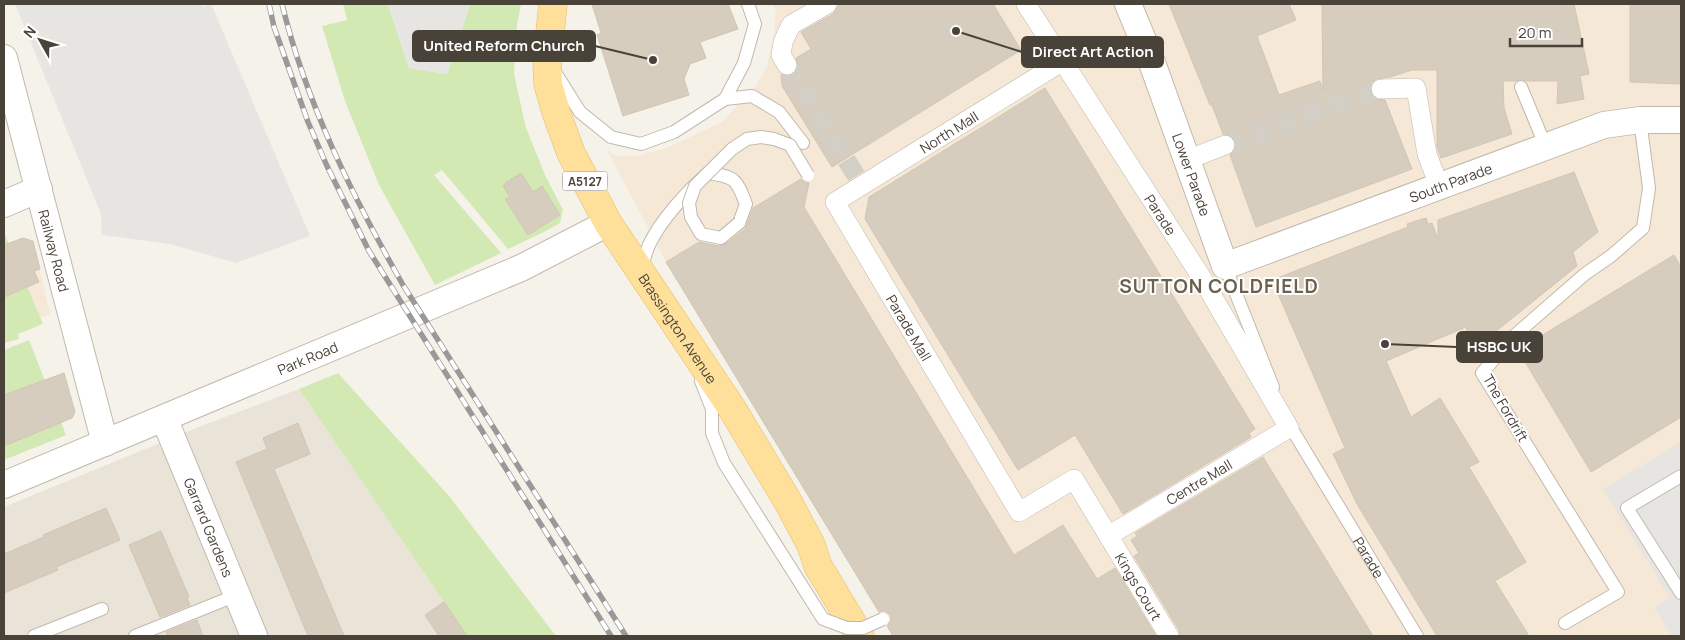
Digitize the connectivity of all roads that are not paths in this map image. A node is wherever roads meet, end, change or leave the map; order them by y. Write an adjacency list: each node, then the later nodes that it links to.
1 (553, 4): 7 (main road, Brassington Avenue / A5127)
2 (748, 4): 12 (lane)
3 (826, 4): 9 (street)
4 (1026, 4): 8 (street, Parade)
5 (1128, 4): 18 (street, Lower Parade)
6 (4, 58): 21 (street, Railway Road)
7 (547, 61): 12 (lane); 24 (main road, Brassington Avenue / A5127)
8 (1063, 61): 22 (street, North Mall); 27 (street, Parade)
9 (787, 65)
10 (1521, 87): 17 (lane)
11 (1381, 89): 20 (street)
12 (724, 99): 15 (lane)
13 (1640, 120): 14 (street, South Parade); 17 (street, South Parade); 40 (lane, The Fordrift)
14 (1681, 120)
15 (803, 143)
16 (1225, 145): 18 (street)
17 (1546, 147): 20 (street, South Parade)
18 (1187, 160): 25 (street, Lower Parade)
19 (808, 175): 26 (lane, bridge)
20 (1439, 186): 25 (street, South Parade)
21 (40, 189): 23 (street); 32 (street, Railway Road)
22 (835, 202): 35 (street, Parade Mall)
23 (4, 204)
24 (608, 223): 26 (main road, Brassington Avenue / A5127); 30 (street, Park Road)
25 (1225, 266): 27 (street); 29 (lane, Lower Parade)
26 (640, 274): 28 (main road, Brassington Avenue / A5127)
27 (1200, 275): 31 (street, Parade)
28 (684, 336): 39 (lane, bridge); 44 (main road, Brassington Avenue / A5127)
29 (1256, 345): 31 (lane, Parade)
30 (164, 418): 32 (street, Park Road); 37 (street, Garrard Gardens)
31 (1290, 428): 35 (street, Centre Mall); 46 (lane, Parade)
32 (105, 443): 34 (street, Park Road)
33 (1680, 480): 36 (lane)
34 (4, 485)
35 (1108, 536): 45 (street, Kings Court)
36 (1681, 593)
37 (237, 595): 42 (lane); 43 (street, Garrard Gardens)
38 (102, 609): 41 (lane)
39 (883, 619)
40 (1566, 623)
41 (34, 636)
42 (135, 636)
43 (254, 636)
44 (860, 636)
45 (1169, 636)
46 (1417, 636)

